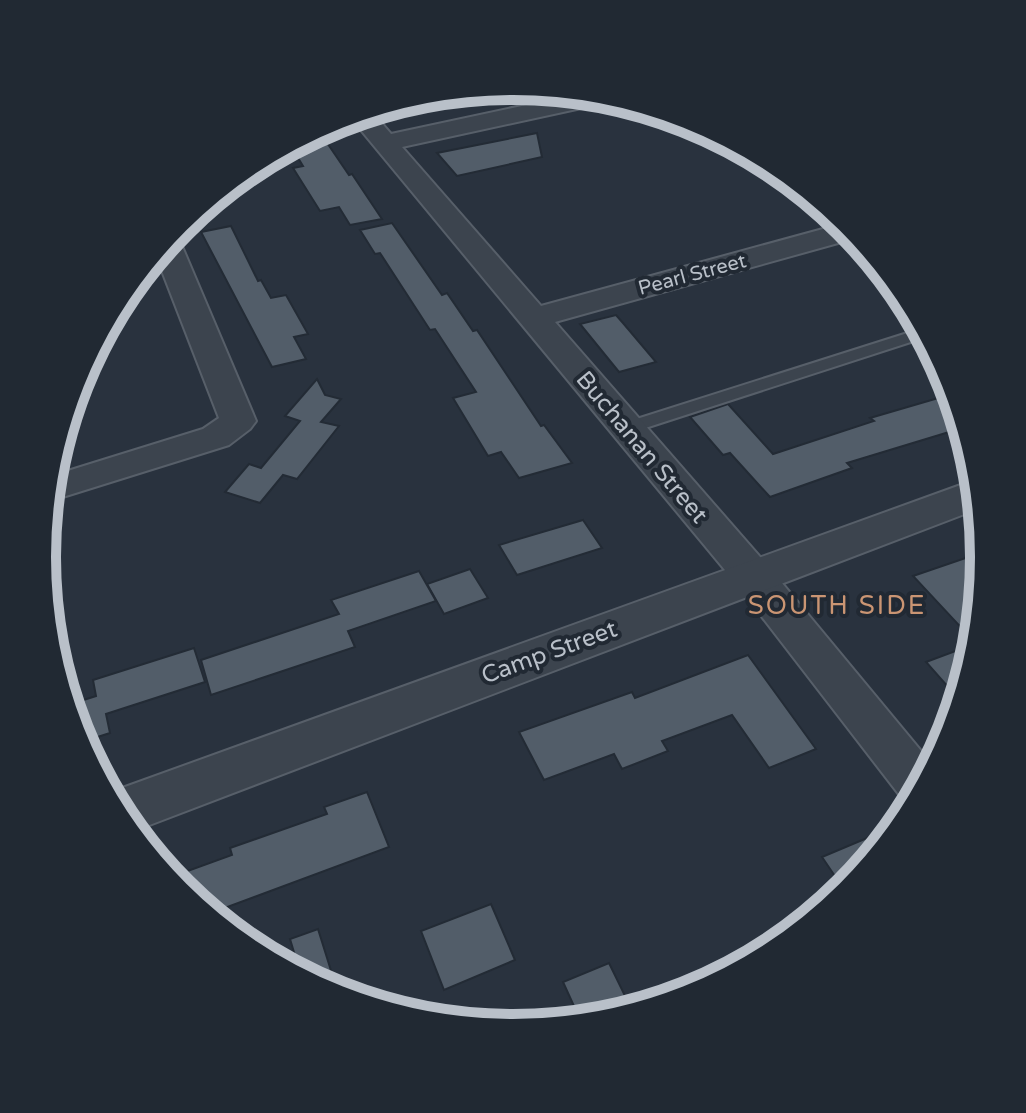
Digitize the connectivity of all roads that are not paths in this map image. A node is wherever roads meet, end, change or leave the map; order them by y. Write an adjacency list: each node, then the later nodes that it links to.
1 (568, 103): 2 (street)
2 (372, 130): 5 (street, Buchanan Street)
3 (837, 234): 5 (street, Pearl Street)
4 (165, 260): 8 (street)
5 (533, 318): 7 (street, Buchanan Street)
6 (913, 336): 7 (lane)
7 (627, 428): 10 (street, Buchanan Street)
8 (62, 486)
9 (966, 497): 10 (street, Camp Street)
10 (753, 576): 11 (street, Buchanan Street); 12 (street, Camp Street)
11 (914, 776)
12 (132, 808)

